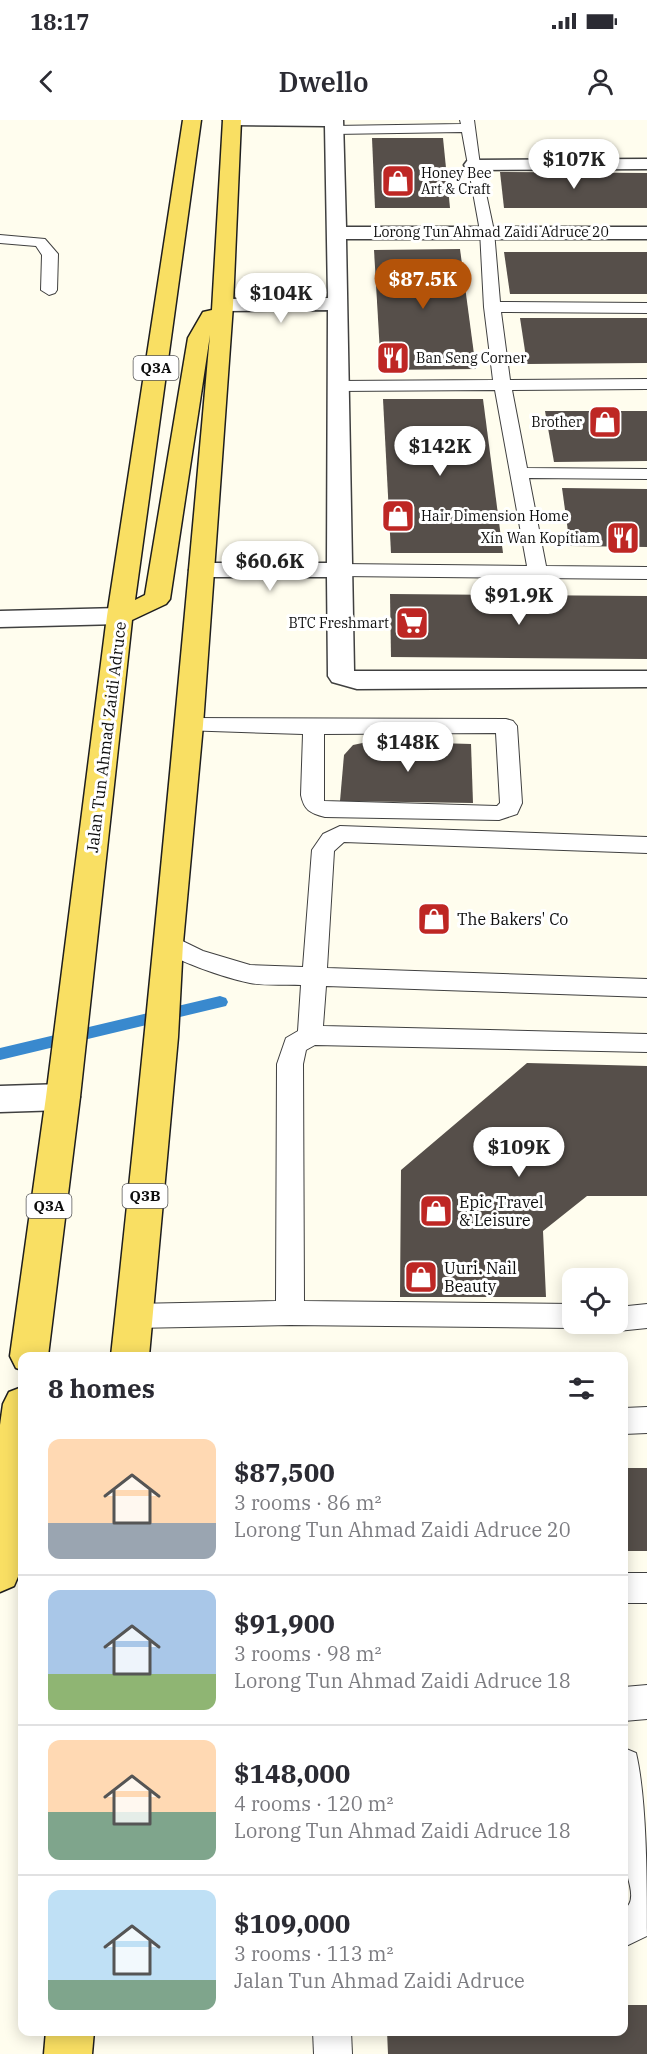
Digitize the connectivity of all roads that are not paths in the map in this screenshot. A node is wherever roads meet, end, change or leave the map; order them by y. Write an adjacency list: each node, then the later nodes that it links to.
1 (192, 120): 25 (main road, Jalan Tun Ahmad Zaidi Adruce / Q3A)
2 (232, 120): 3 (street); 13 (main road, Q3B)
3 (334, 124): 4 (lane); 8 (street)
4 (467, 124): 6 (lane)
5 (647, 164): 6 (street)
6 (473, 165): 7 (lane)
7 (487, 231): 8 (street, Lorong Tun Ahmad Zaidi Adruce 20); 9 (street, Lorong Tun Ahmad Zaidi Adruce 20); 14 (lane)
8 (335, 233): 12 (street)
9 (647, 233)
10 (0, 239): 11 (lane)
11 (49, 290)
12 (338, 304): 13 (street); 18 (street)
13 (223, 305): 21 (main road, Q3B); 25 (main road)
14 (492, 307): 15 (lane); 16 (lane)
15 (647, 308)
16 (502, 383): 17 (lane); 18 (lane); 19 (lane)
17 (647, 384)
18 (337, 386): 22 (street)
19 (519, 473): 20 (lane); 23 (lane)
20 (647, 474)
21 (201, 570): 22 (street); 28 (main road, Q3B)
22 (340, 570): 23 (lane); 27 (street)
23 (537, 570): 24 (lane)
24 (647, 573)
25 (120, 616): 26 (street); 36 (main road, Jalan Tun Ahmad Zaidi Adruce / Q3A)
26 (0, 619)
27 (647, 679)
28 (189, 725): 29 (lane); 31 (main road, Q3B)
29 (314, 727): 29 (lane)
30 (647, 845): 32 (lane)
31 (168, 943): 32 (lane); 39 (main road, Q3B)
32 (316, 977): 33 (lane); 34 (lane)
33 (647, 988)
34 (310, 1035): 35 (lane); 38 (lane)
35 (647, 1043)
36 (63, 1097): 37 (street); 43 (main road, Jalan Tun Ahmad Zaidi Adruce / Q3A)
37 (0, 1099)
38 (290, 1313): 39 (lane); 40 (lane)
39 (133, 1316): 44 (main road, Q3B)
40 (562, 1316)
41 (647, 1316): 42 (lane)
42 (628, 1318)
43 (30, 1352)
44 (130, 1352)
45 (628, 1420): 46 (lane)
46 (647, 1420)
47 (18, 1435): 48 (main road)
48 (0, 1572)
49 (628, 1588): 50 (lane)
50 (647, 1588)
51 (647, 1702): 52 (lane)
52 (628, 1704)
53 (628, 1787): 54 (lane)
54 (647, 1890)
55 (647, 1906): 56 (lane)
56 (628, 1927)
57 (70, 2036): 59 (main road)
58 (332, 2036): 60 (lane)
59 (68, 2054)
60 (333, 2054)

